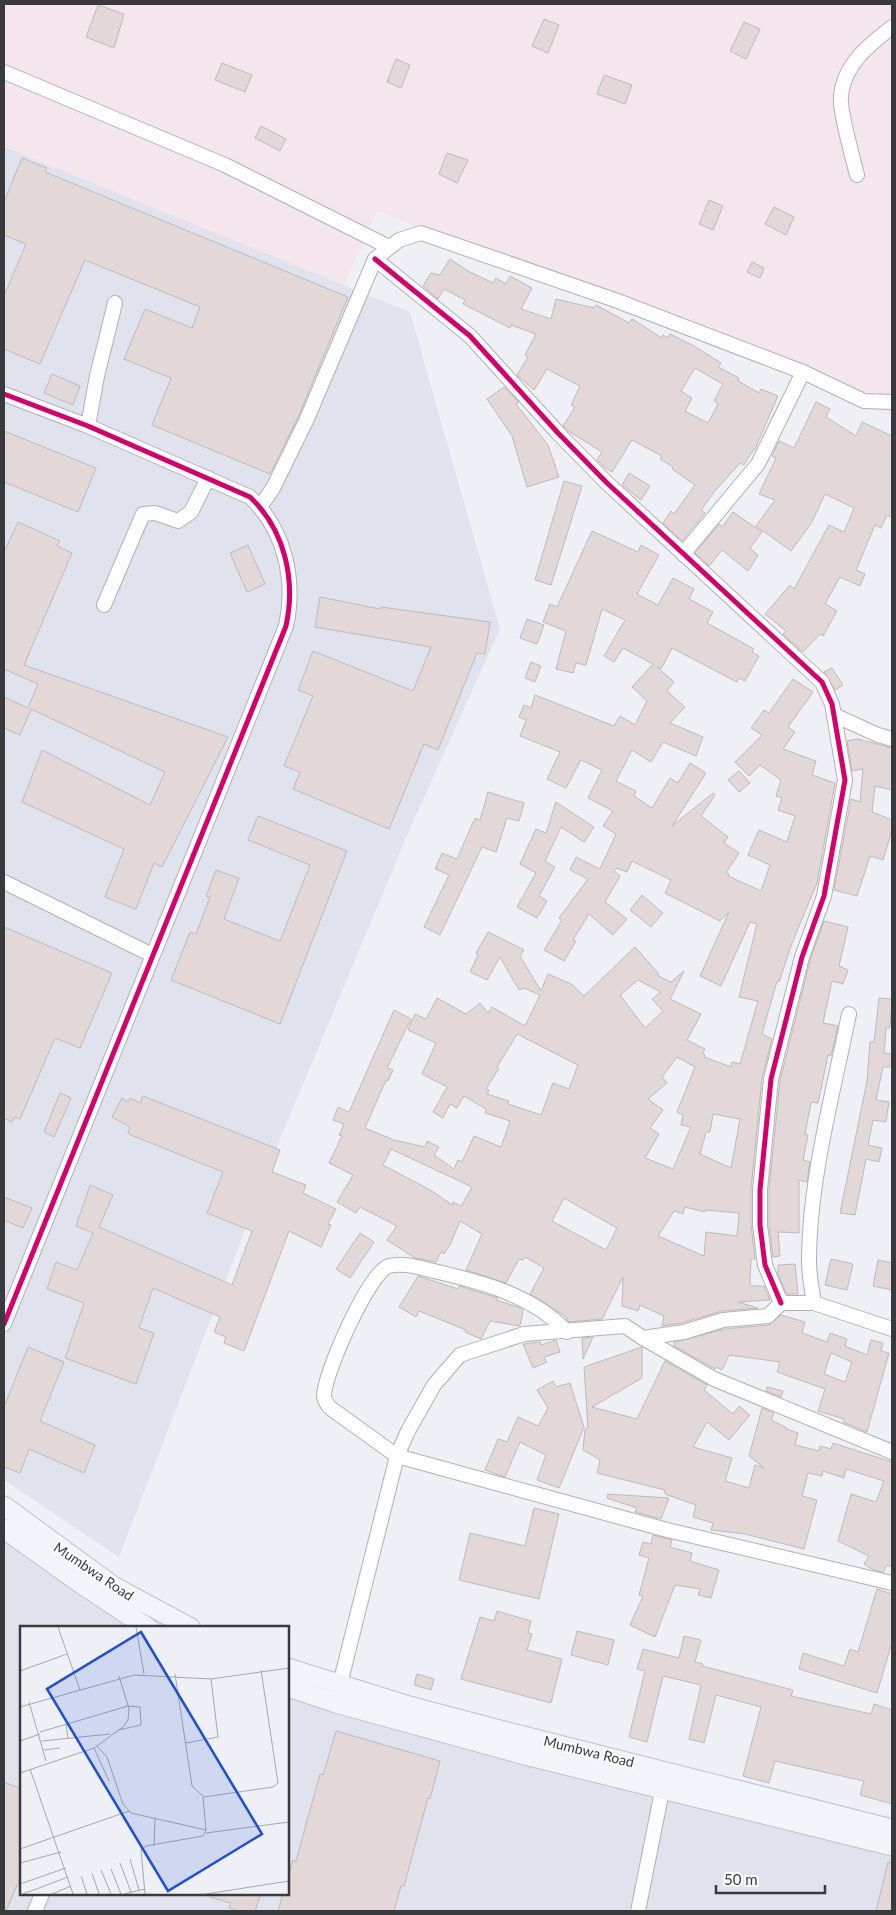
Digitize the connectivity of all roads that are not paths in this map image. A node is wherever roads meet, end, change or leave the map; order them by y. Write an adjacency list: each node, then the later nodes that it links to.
1 (892, 27): 3 (street)
2 (4, 72): 4 (street)
3 (857, 175)
4 (389, 247): 5 (street); 7 (street)
5 (375, 259): 12 (street); 13 (street)
6 (114, 303): 10 (street)
7 (803, 372): 9 (street); 13 (street)
8 (4, 394): 10 (street)
9 (892, 402)
10 (88, 426): 11 (street)
11 (208, 478): 12 (street); 14 (street)
12 (260, 507): 18 (street)
13 (683, 554): 15 (street)
14 (104, 605)
15 (834, 715): 16 (street); 20 (street)
16 (892, 739)
17 (4, 882): 18 (street)
18 (152, 955): 22 (street)
19 (848, 1014): 21 (street)
20 (781, 1303): 21 (street); 25 (street)
21 (814, 1303): 23 (street)
22 (4, 1324)
23 (892, 1330)
24 (567, 1332): 25 (street); 27 (street); 27 (street)
25 (643, 1338): 26 (street)
26 (892, 1452)
27 (397, 1456): 30 (street); 35 (street)
28 (4, 1506): 31 (main road, Mumbwa Road)
29 (4, 1529): 31 (main road, Mumbwa Road)
30 (892, 1583)
31 (150, 1623): 32 (main road, Mumbwa Road)
32 (174, 1626)
33 (289, 1669): 35 (main road, Mumbwa Road)
34 (289, 1687): 35 (main road, Mumbwa Road)
35 (338, 1694): 36 (main road, Mumbwa Road)
36 (664, 1779): 37 (main road, Mumbwa Road); 38 (main road, Mumbwa Road); 41 (street)
37 (892, 1829)
38 (892, 1846)
39 (42, 1895): 40 (street)
40 (35, 1911)
41 (638, 1911)

